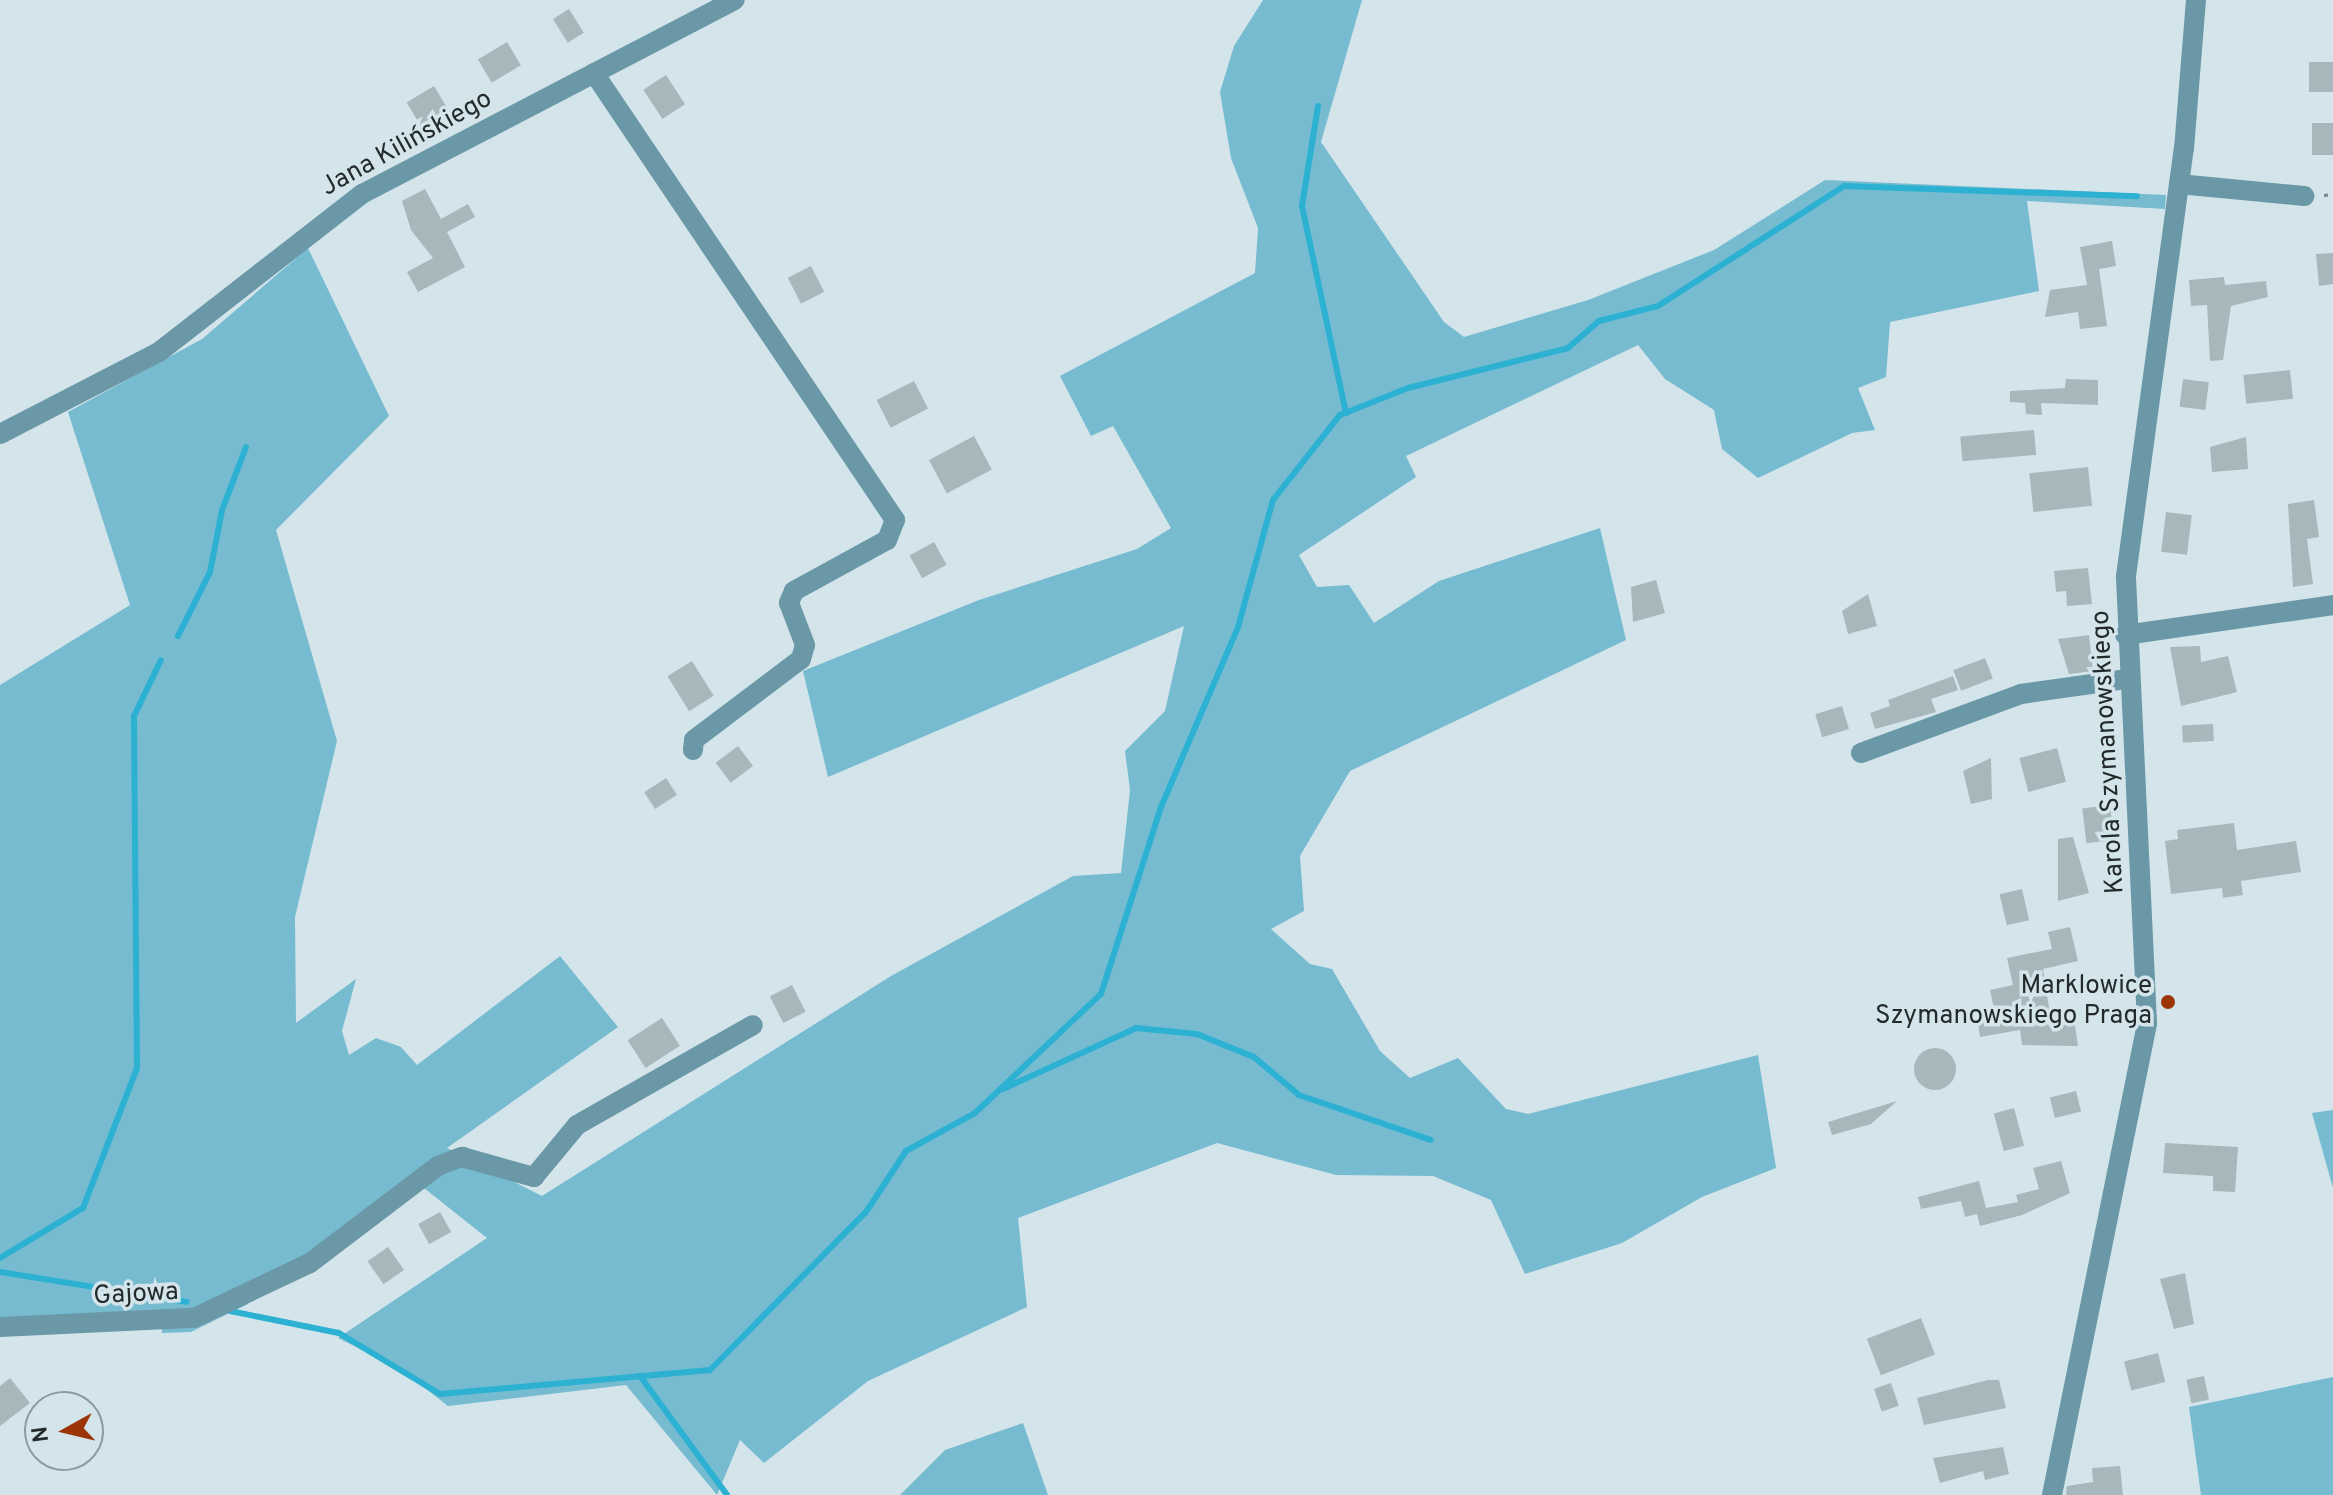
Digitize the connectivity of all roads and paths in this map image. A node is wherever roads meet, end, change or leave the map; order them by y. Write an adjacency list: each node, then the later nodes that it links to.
1 (734, 0): 3 (street, Jana Kilińskiego)
2 (2196, 0): 4 (street, Karola Szymanowskiego)
3 (594, 73): 6 (street, Jana Kilińskiego); 10 (street)
4 (2179, 184): 5 (street); 8 (street, Karola Szymanowskiego)
5 (2304, 196)
6 (0, 434)
7 (2333, 605): 8 (street)
8 (2125, 635): 9 (street, Karola Szymanowskiego)
9 (2126, 679): 11 (street); 14 (street, Karola Szymanowskiego)
10 (693, 750)
11 (1861, 753)
12 (753, 1025): 13 (street, Gajowa)
13 (0, 1327)
14 (2052, 1495)

